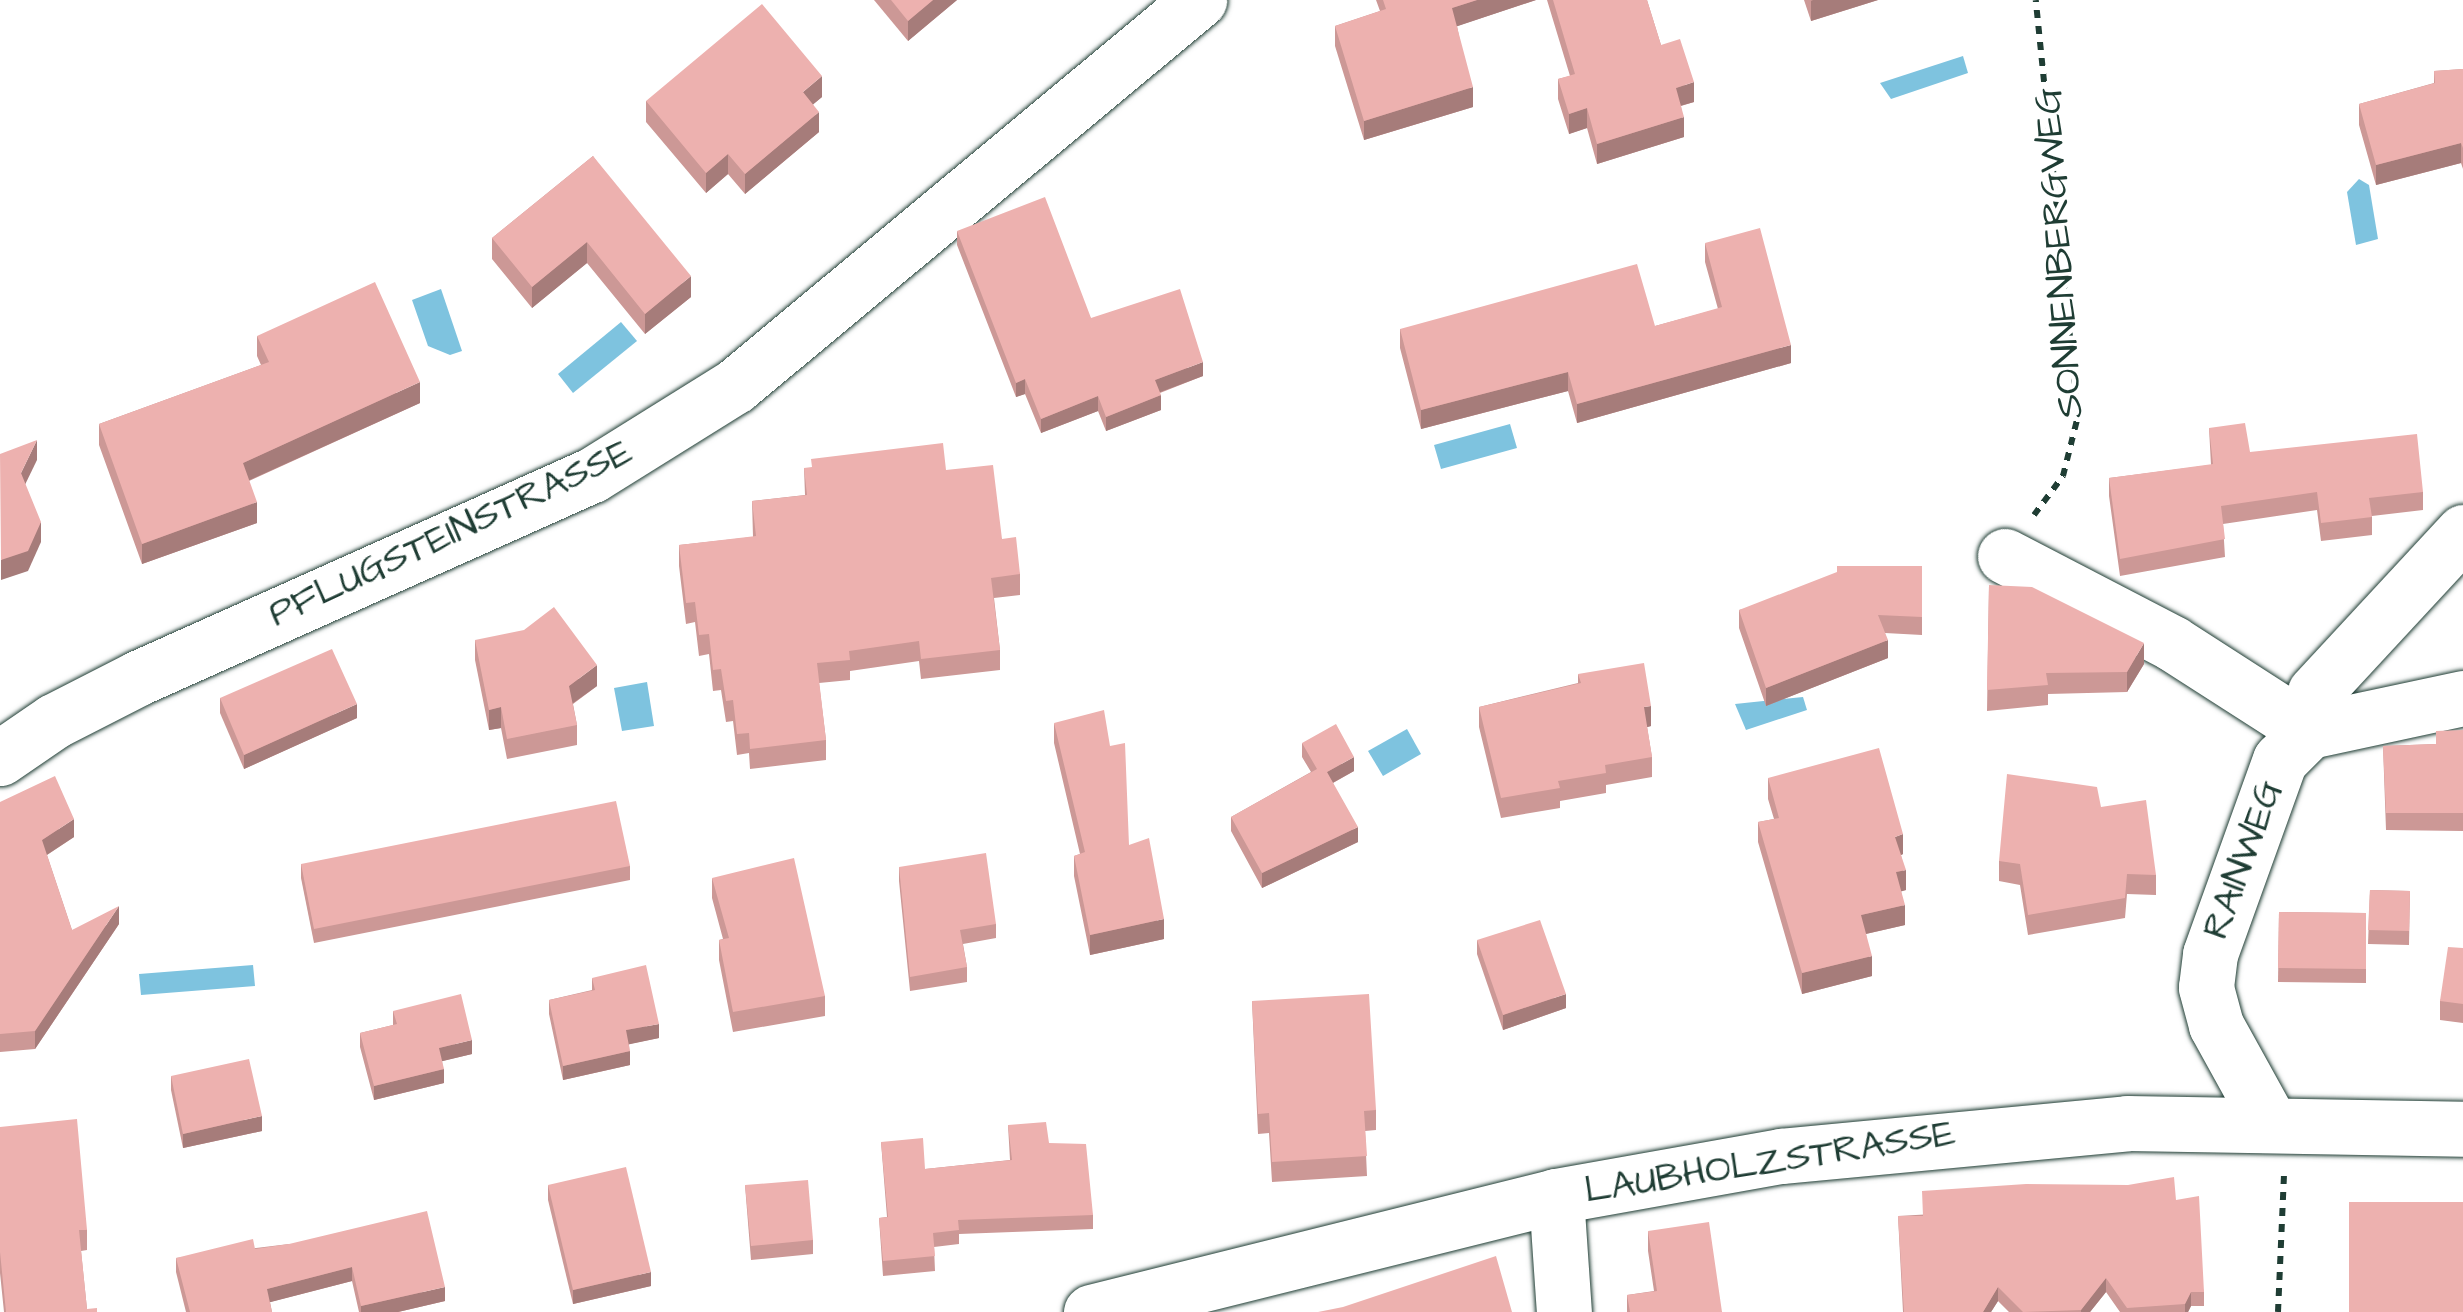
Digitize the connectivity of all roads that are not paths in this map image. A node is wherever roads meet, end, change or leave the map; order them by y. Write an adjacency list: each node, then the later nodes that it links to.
1 (1199, 0): 6 (street, PFLUGSTEINSTRASSE)
2 (2463, 532): 5 (street, RAINWEG)
3 (2005, 556): 5 (street)
4 (2463, 698): 5 (street)
5 (2310, 730): 7 (street, RAINWEG)
6 (0, 758)
7 (2270, 1123): 8 (street, LAUBHOLZSTRASSE); 9 (street, LAUBHOLZSTRASSE)
8 (2463, 1130)
9 (1556, 1196): 10 (street, LAUBHOLZSTRASSE); 11 (street)
10 (1091, 1312)
11 (1564, 1312)

